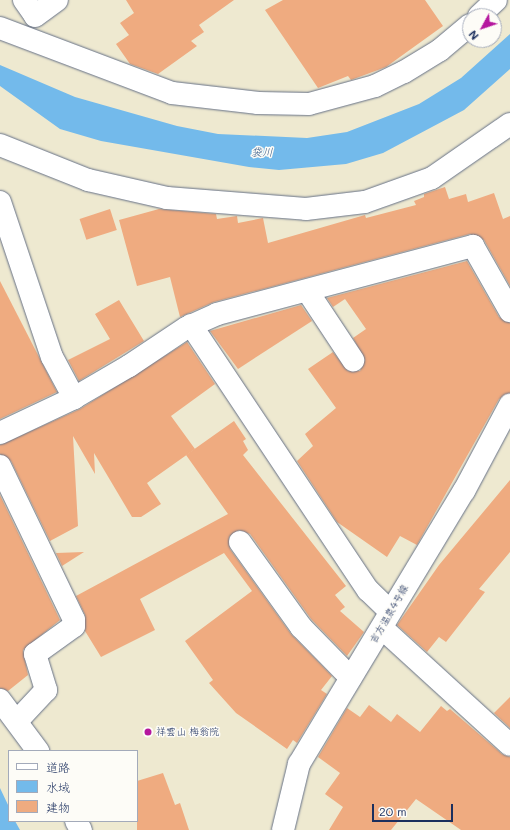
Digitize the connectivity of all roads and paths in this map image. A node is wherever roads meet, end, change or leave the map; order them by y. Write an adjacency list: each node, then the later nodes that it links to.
1 (57, 0): 3 (street)
2 (496, 0): 4 (street)
3 (30, 8): 5 (street)
4 (488, 8)
5 (8, 30): 6 (street)
6 (462, 32)
7 (510, 124): 8 (street)
8 (0, 145)
9 (0, 202): 14 (street)
10 (308, 292): 11 (street); 12 (street); 13 (street)
11 (510, 311)
12 (191, 325): 14 (street); 19 (street)
13 (353, 360)
14 (74, 398): 16 (street)
15 (510, 405): 19 (street, 吉方温泉4号線)
16 (0, 433)
17 (0, 466): 22 (street)
18 (240, 542): 20 (street)
19 (386, 619): 20 (street, 吉方温泉4号線); 23 (street)
20 (350, 678): 25 (street, 吉方温泉4号線)
21 (0, 700): 22 (street)
22 (17, 721): 24 (street)
23 (510, 745)
24 (37, 750)
25 (283, 830)

